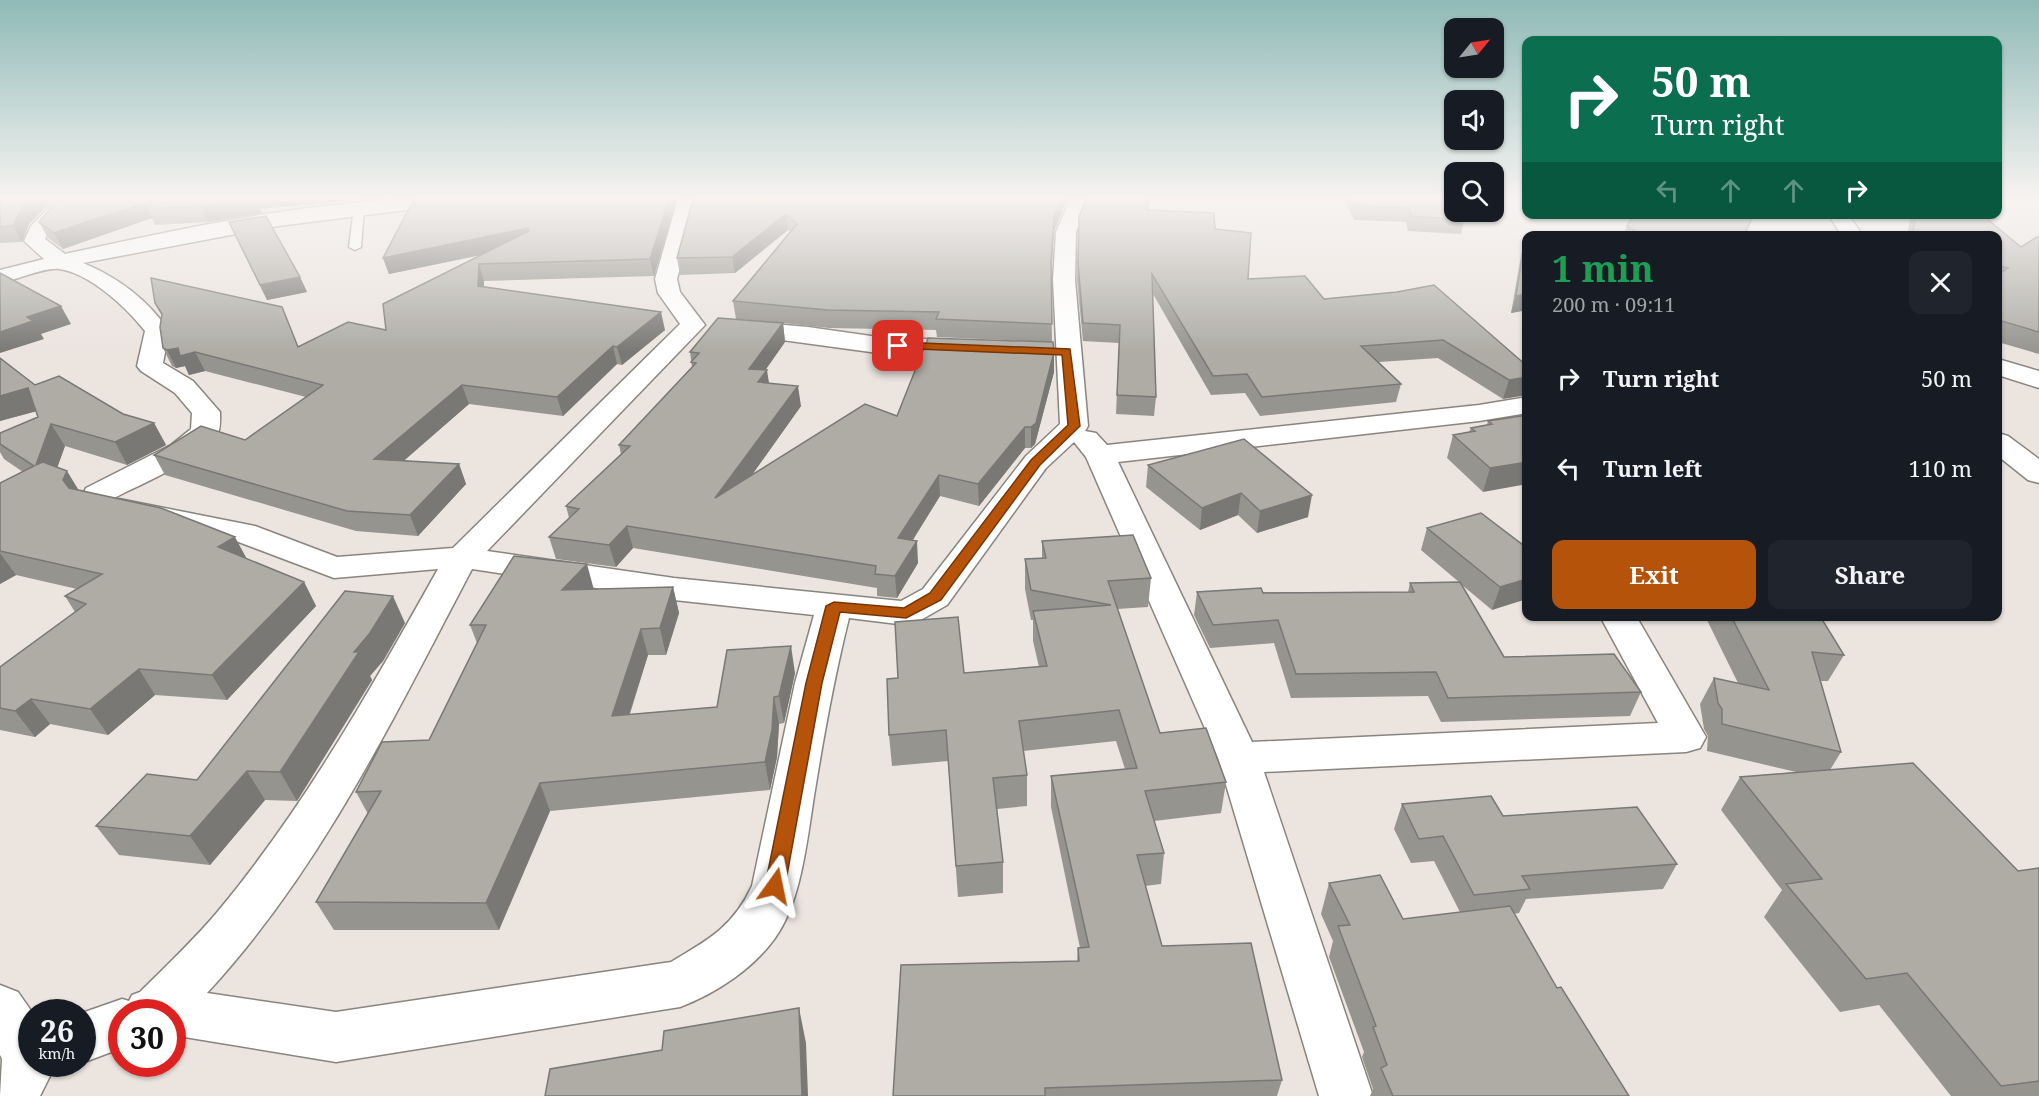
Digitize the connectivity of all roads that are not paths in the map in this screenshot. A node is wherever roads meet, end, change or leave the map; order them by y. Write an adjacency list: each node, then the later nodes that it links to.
1 (46, 250): 5 (street)
2 (116, 250): 5 (street)
3 (674, 250): 7 (street)
4 (1065, 250): 12 (street)
5 (61, 262): 6 (street); 15 (street)
6 (0, 277)
7 (693, 325): 8 (street); 15 (street)
8 (987, 350)
9 (2002, 368): 10 (street)
10 (2039, 380)
11 (1522, 406): 12 (street)
12 (1087, 440): 16 (street); 18 (street)
13 (2002, 445): 14 (street)
14 (2039, 474)
15 (462, 557): 16 (street); 19 (street)
16 (834, 606): 21 (street)
17 (1621, 621): 18 (street)
18 (1239, 758): 25 (street)
19 (159, 999)
20 (0, 1009): 22 (street)
21 (186, 1020)
22 (18, 1037)
23 (22, 1077): 24 (street)
24 (11, 1096)
25 (1346, 1096)

